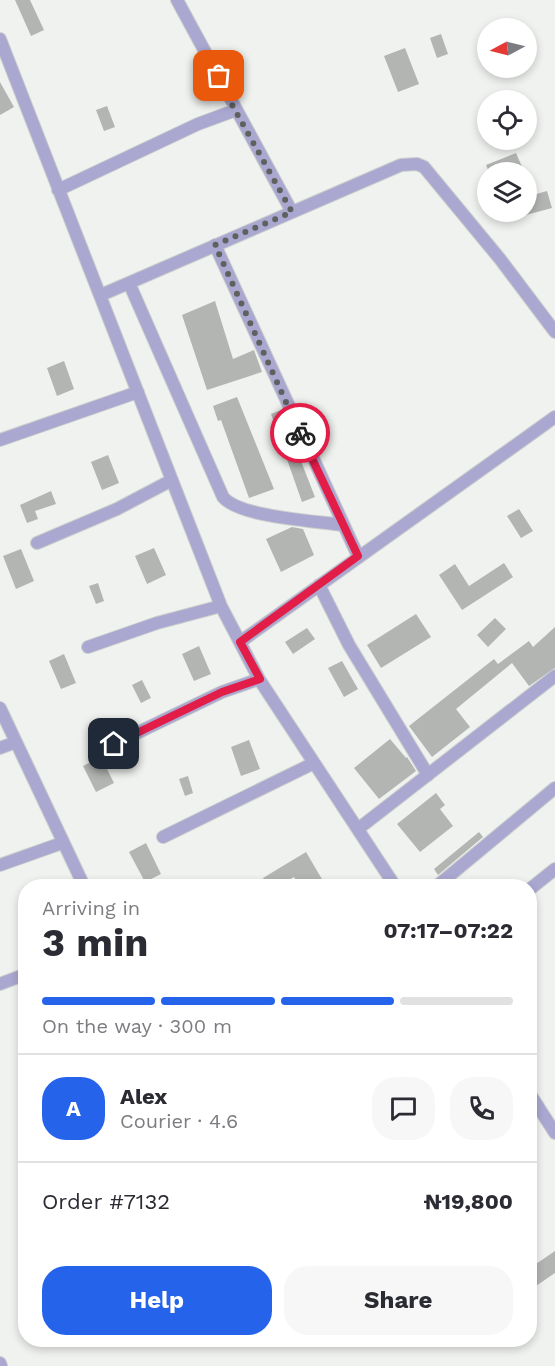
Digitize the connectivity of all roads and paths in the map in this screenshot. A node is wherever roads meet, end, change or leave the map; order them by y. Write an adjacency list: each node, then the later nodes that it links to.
1 (177, 0): 3 (street)
2 (0, 39): 4 (street)
3 (236, 110): 4 (street); 5 (street)
4 (58, 190): 8 (street)
5 (292, 212): 6 (street); 9 (street)
6 (215, 245): 7 (street); 14 (street)
7 (129, 283): 8 (street); 14 (street)
8 (101, 295): 10 (street)
9 (555, 332)
10 (138, 392): 12 (street); 13 (street)
11 (555, 417): 16 (street)
12 (0, 440)
13 (172, 480): 15 (street); 18 (street)
14 (342, 525): 16 (street)
15 (37, 543)
16 (358, 556): 17 (street)
17 (319, 585): 19 (street); 28 (street)
18 (221, 606): 19 (street); 20 (street)
19 (240, 642): 22 (street)
20 (88, 647)
21 (555, 675): 28 (street)
22 (260, 679): 25 (street); 27 (street)
23 (0, 708): 24 (street)
24 (16, 742): 26 (street); 32 (street)
25 (114, 744)
26 (0, 748)
27 (314, 763): 30 (street); 31 (street)
28 (428, 775): 30 (street)
29 (555, 788): 37 (street)
30 (358, 830): 36 (street)
31 (163, 837)
32 (62, 843): 33 (street); 35 (street)
33 (0, 865)
34 (555, 869): 38 (street)
35 (80, 879)
36 (390, 879)
37 (445, 879)
38 (537, 883)
39 (18, 977): 40 (street)
40 (0, 984)
41 (537, 1105): 42 (street)
42 (555, 1133)

